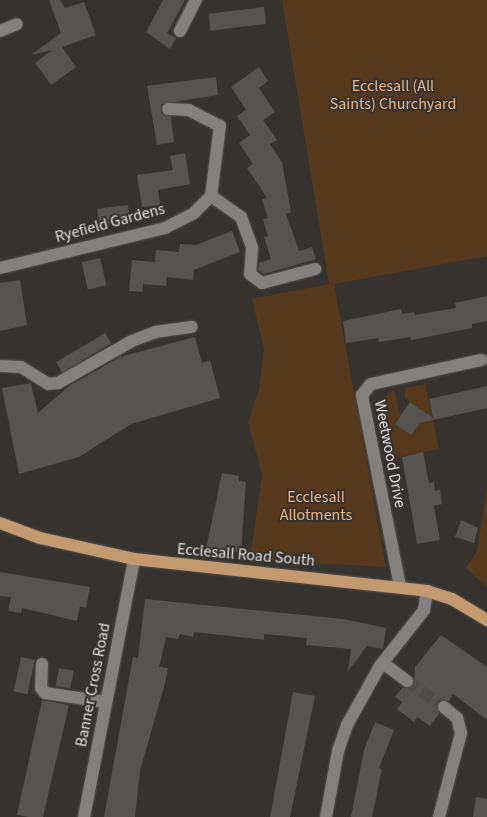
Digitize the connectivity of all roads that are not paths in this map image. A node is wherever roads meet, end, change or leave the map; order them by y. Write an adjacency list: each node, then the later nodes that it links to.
1 (196, 0): 4 (street)
2 (17, 24): 3 (street)
3 (0, 31)
4 (180, 31)
5 (168, 109): 6 (street)
6 (210, 196): 7 (street, Ryefield Gardens); 8 (street)
7 (0, 268)
8 (315, 269)
9 (192, 328): 11 (street)
10 (481, 360): 14 (street, Weetwood Drive)
11 (0, 366)
12 (0, 523): 13 (main road, Ecclesall Road South)
13 (134, 559): 14 (main road, Ecclesall Road South); 20 (street, Banner Cross Road)
14 (400, 586): 15 (main road, Ecclesall Road South)
15 (427, 591): 16 (main road, Ecclesall Road South); 17 (street)
16 (487, 620)
17 (383, 663): 19 (street); 23 (street)
18 (42, 664): 20 (street)
19 (408, 681)
20 (105, 702): 22 (street, Banner Cross Road)
21 (444, 707): 24 (street)
22 (84, 817)
23 (326, 817)
24 (439, 817)

